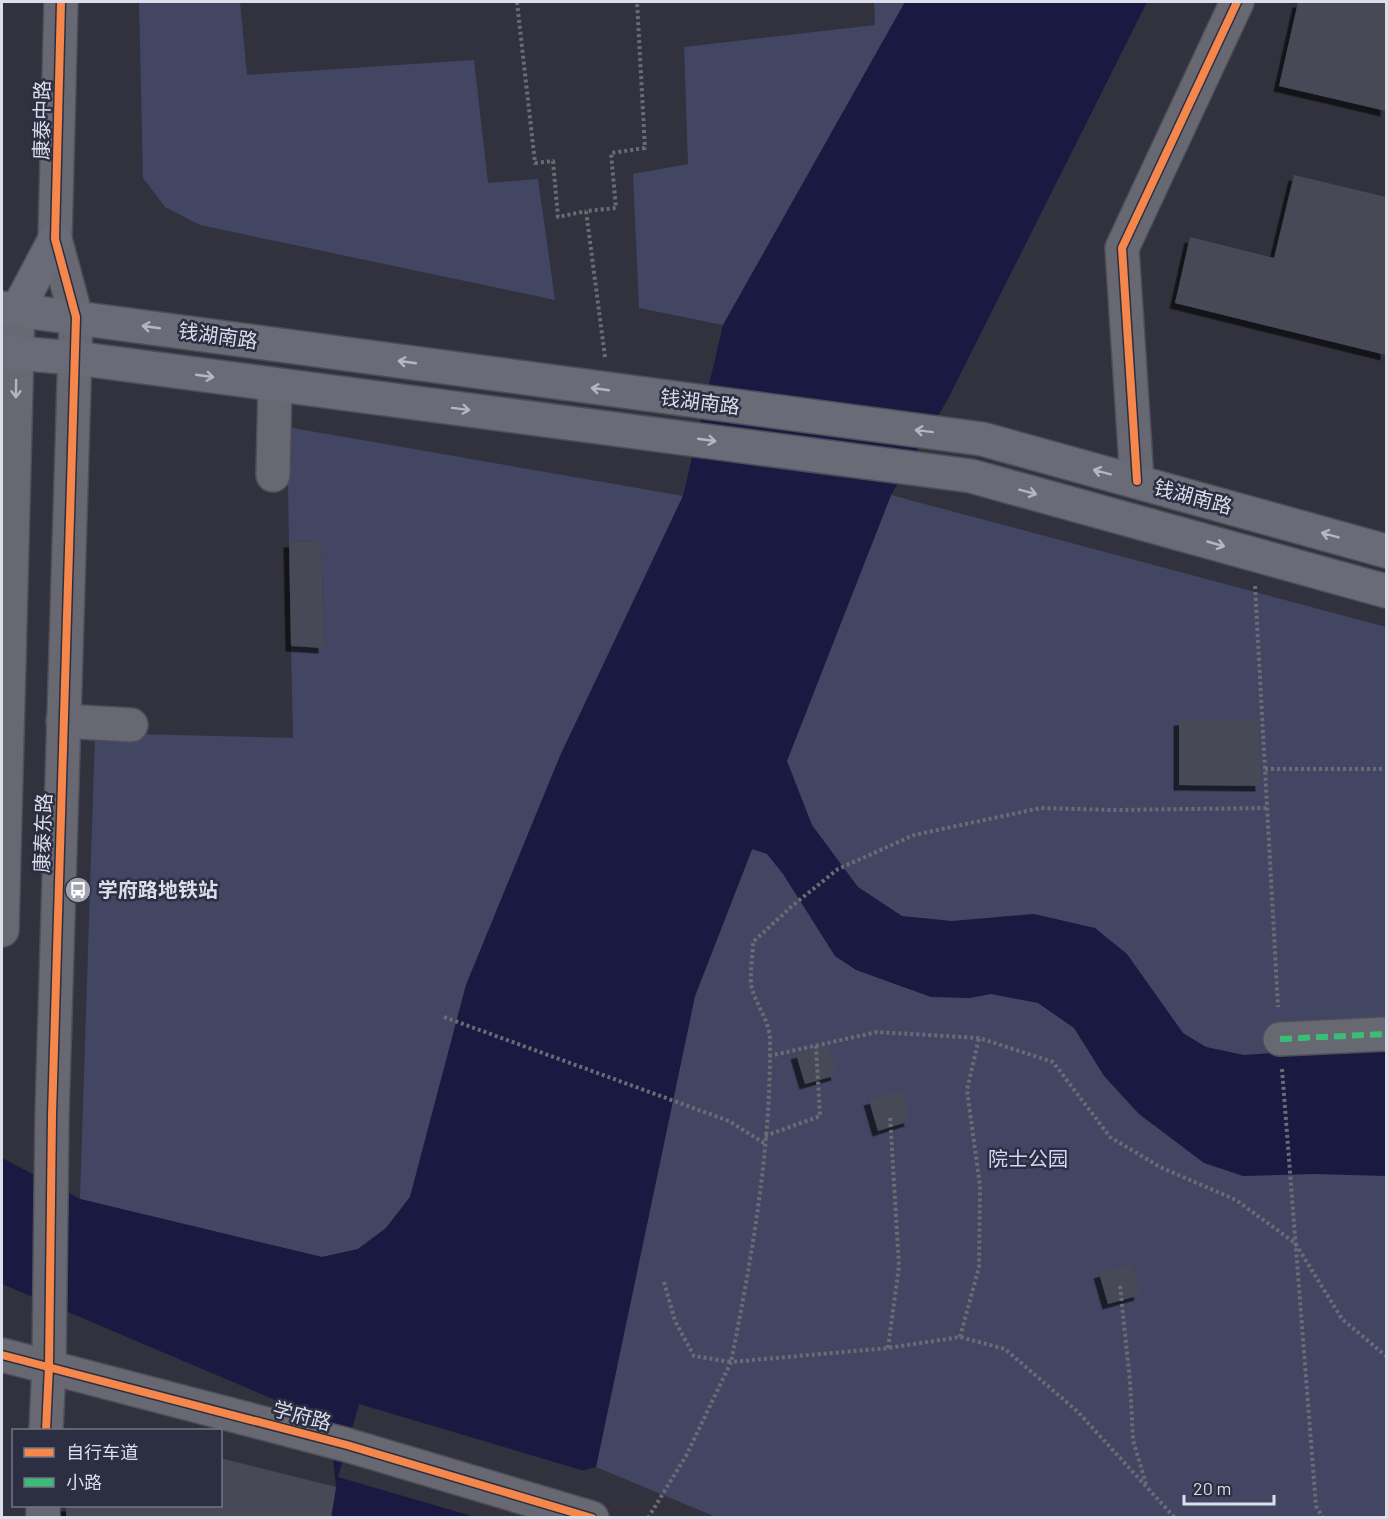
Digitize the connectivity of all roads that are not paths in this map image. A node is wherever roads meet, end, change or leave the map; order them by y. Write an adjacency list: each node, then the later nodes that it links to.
1 (61, 2): 3 (street, 康泰中路)
2 (1238, 2): 10 (street)
3 (55, 239): 4 (main road); 5 (street, 康泰东路)
4 (10, 308): 5 (main road, 钱湖南路); 6 (street, 康泰东路)
5 (76, 317): 7 (street, 康泰东路); 10 (main road, 钱湖南路, one-way to 5)
6 (9, 352): 7 (main road, 钱湖南路); 15 (street, 康泰东路, one-way to 15)
7 (75, 358): 8 (main road, 钱湖南路, one-way to 8); 13 (street, 康泰东路)
8 (274, 385): 9 (street); 12 (main road, 钱湖南路, one-way to 12)
9 (273, 475)
10 (1137, 482): 11 (main road, 钱湖南路, one-way to 10)
11 (1386, 550)
12 (1386, 591)
13 (63, 721): 14 (street); 19 (street, 康泰东路)
14 (131, 725)
15 (2, 930)
16 (1386, 1034): 17 (street)
17 (1280, 1045)
18 (2, 1355): 19 (street, 学府路)
19 (49, 1366): 20 (street, 康泰东路); 21 (street, 学府路)
20 (53, 1425)
21 (584, 1515)

